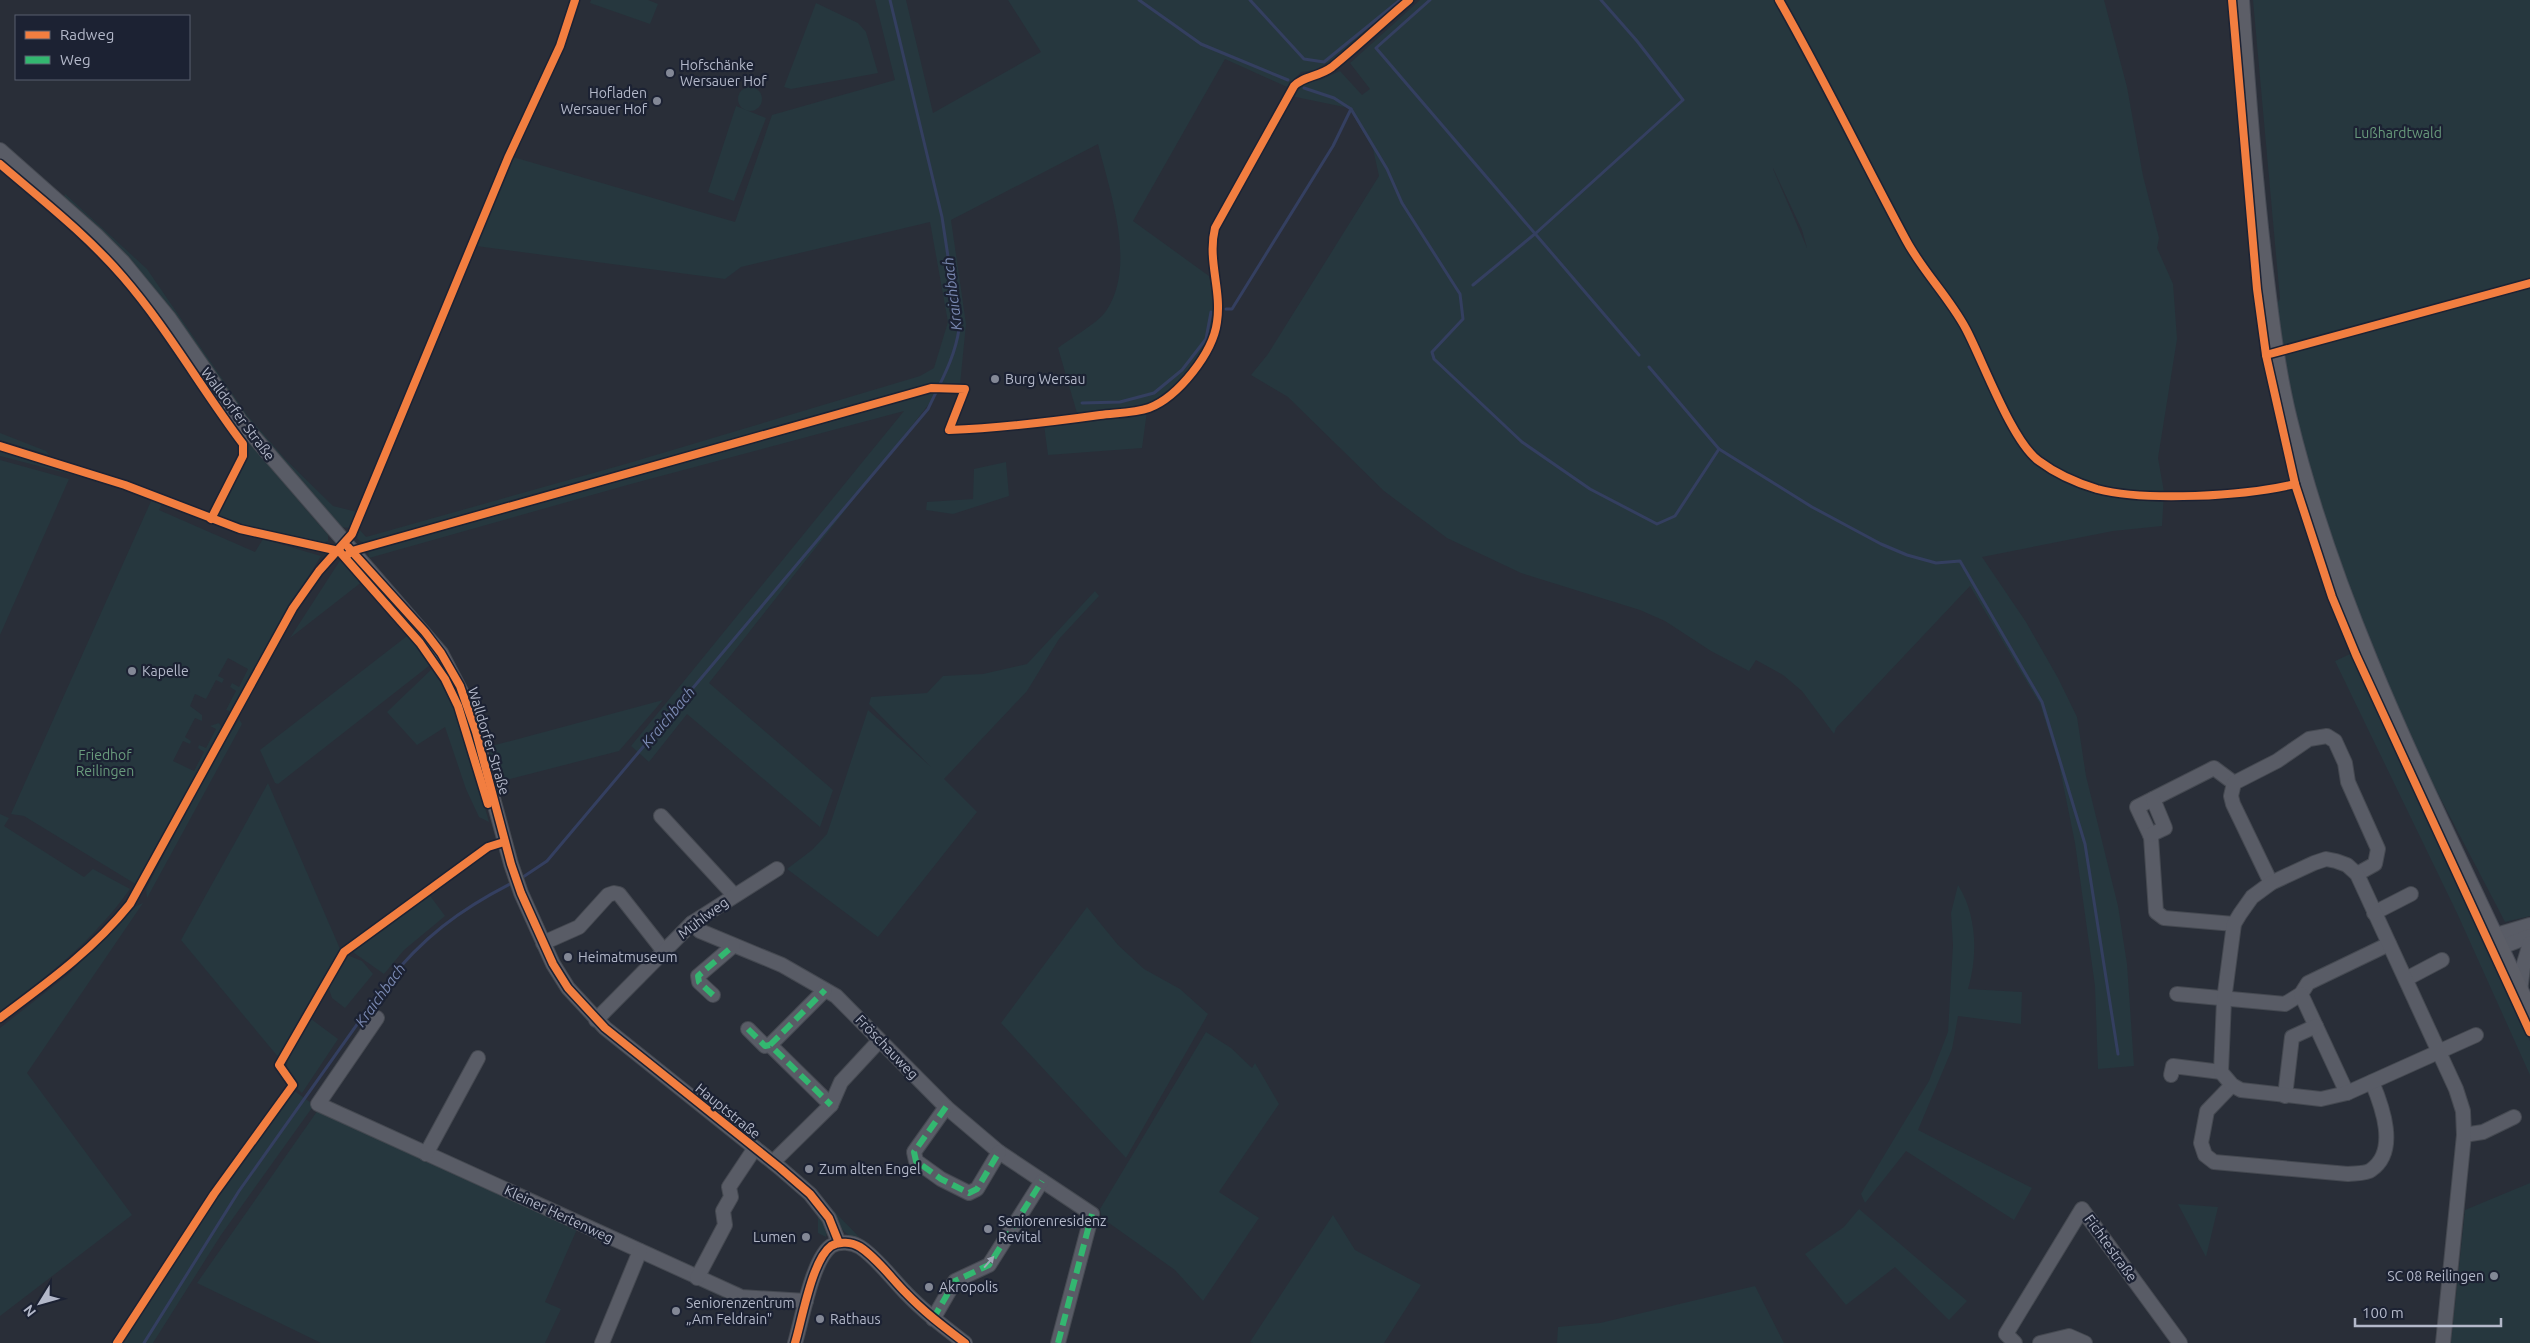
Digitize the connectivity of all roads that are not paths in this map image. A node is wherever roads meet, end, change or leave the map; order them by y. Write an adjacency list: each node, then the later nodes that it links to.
1 (2240, 0): 16 (main road)
2 (0, 150): 5 (street, Walldorfer Straße)
3 (2234, 783): 7 (street); 8 (street); 13 (street)
4 (661, 816): 10 (street)
5 (511, 864): 17 (street, Hauptstraße)
6 (776, 869): 10 (street, Mühlweg)
7 (2357, 874): 8 (street); 11 (street)
8 (2271, 883): 13 (street)
9 (2411, 894): 11 (street)
10 (734, 895): 12 (street, Mühlweg)
11 (2374, 913): 19 (street)
12 (692, 923): 20 (street, Fröschauweg); 21 (street, Mühlweg)
13 (2234, 924): 29 (street)
14 (2530, 925): 16 (street)
15 (2530, 936): 16 (street)
16 (2496, 942): 25 (main road)
17 (543, 943): 21 (street); 32 (street, Hauptstraße)
18 (2530, 943): 25 (street)
19 (2389, 944): 23 (street); 27 (street)
20 (734, 946): 24 (street, Fröschauweg); 28 (street)
21 (663, 950): 32 (street, Mühlweg)
22 (2442, 960): 23 (street)
23 (2406, 979): 38 (street)
24 (825, 990): 36 (street, Fröschauweg); 37 (street)
25 (2520, 992): 30 (main road)
26 (2177, 994): 29 (street)
27 (2301, 994): 29 (street); 33 (street)
28 (713, 995)
29 (2224, 1000): 40 (street)
30 (2530, 1014)
31 (377, 1018): 52 (street, Kleiner Hertenweg)
32 (596, 1020): 50 (street, Hauptstraße)
33 (2316, 1026): 44 (street); 45 (street)
34 (748, 1029): 37 (street)
35 (2476, 1035): 38 (street)
36 (879, 1041): 46 (street); 47 (street, Fröschauweg)
37 (770, 1045): 46 (street)
38 (2439, 1051): 42 (street); 49 (street)
39 (478, 1058): 52 (street)
40 (2221, 1072): 41 (street); 43 (street)
41 (2171, 1075)
42 (2372, 1082): 43 (street); 44 (street)
43 (2232, 1085): 45 (street)
44 (2347, 1093): 45 (street)
45 (2285, 1096)
46 (831, 1105): 53 (street)
47 (946, 1107): 51 (street, Fröschauweg); 51 (street)
48 (2514, 1117): 49 (street)
49 (2464, 1135): 68 (street)
50 (755, 1148): 53 (street, Hauptstraße); 57 (street)
51 (999, 1152): 54 (street, Fröschauweg)
52 (426, 1154): 56 (street, Kleiner Hertenweg)
53 (773, 1162): 55 (street, Hauptstraße)
54 (1042, 1181): 59 (street, one-way to 54); 63 (street, Fröschauweg)
55 (839, 1243): 58 (street); 59 (street)
56 (640, 1251): 57 (street, Kleiner Hertenweg); 60 (street)
57 (697, 1278): 58 (street, Kleiner Hertenweg)
58 (806, 1301): 61 (street)
59 (933, 1319): 62 (street)
60 (602, 1343)
61 (795, 1343)
62 (965, 1343)
63 (1058, 1343)
64 (2015, 1343): 67 (street, Fichtestraße)
65 (2040, 1343): 66 (street)
66 (2085, 1343)
67 (2180, 1343)
68 (2443, 1343)

